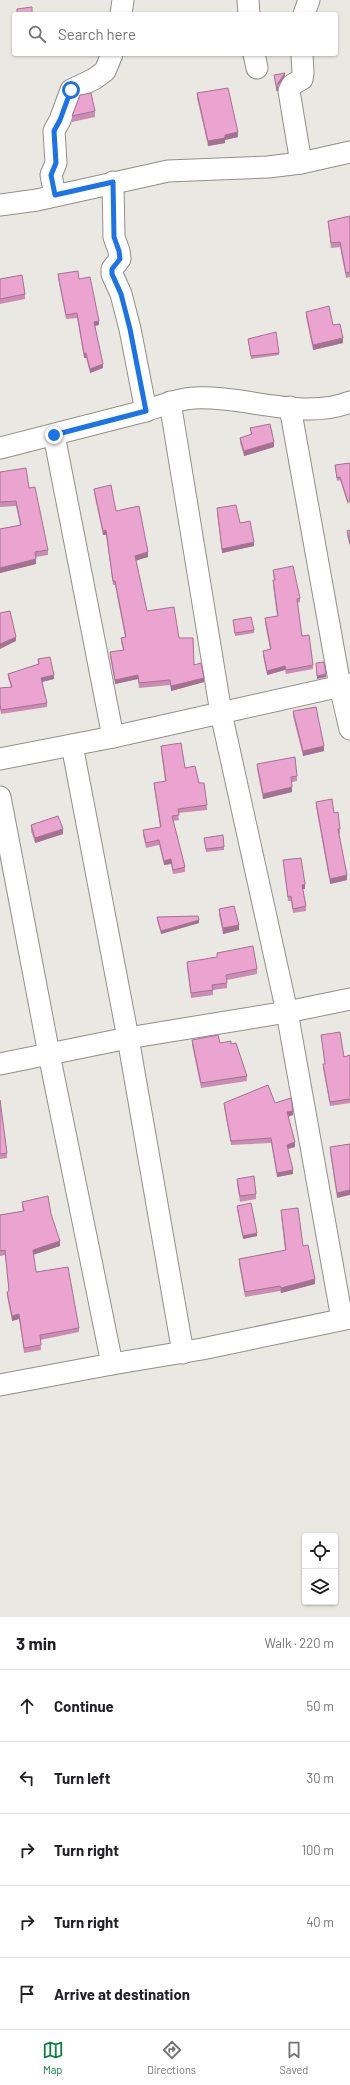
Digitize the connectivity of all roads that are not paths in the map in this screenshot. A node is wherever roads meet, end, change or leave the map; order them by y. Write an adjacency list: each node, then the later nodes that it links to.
1 (124, 0): 4 (street)
2 (248, 0): 5 (street)
3 (309, 0): 6 (street)
4 (121, 12)
5 (249, 12)
6 (305, 12)
7 (111, 56): 12 (street)
8 (302, 56): 10 (street)
9 (350, 152): 10 (street)
10 (301, 163): 11 (street)
11 (113, 182): 12 (street); 17 (street)
12 (55, 195): 13 (street)
13 (0, 205)
14 (170, 402): 16 (street); 17 (street); 21 (street)
15 (350, 402): 16 (street)
16 (290, 407): 20 (street)
17 (146, 411): 18 (street)
18 (54, 435): 19 (street); 23 (street)
19 (0, 448)
20 (345, 685): 21 (street); 22 (street)
21 (221, 713): 23 (street); 28 (street)
22 (350, 729)
23 (113, 738): 24 (street)
24 (72, 745): 25 (street); 29 (street)
25 (0, 759)
26 (0, 797): 30 (street)
27 (350, 999): 28 (street)
28 (287, 1012): 29 (street); 32 (street)
29 (128, 1038): 30 (street); 33 (street)
30 (49, 1054): 31 (street); 34 (street)
31 (0, 1064)
32 (346, 1318): 33 (street)
33 (183, 1353): 34 (street)
34 (112, 1364): 35 (street)
35 (0, 1385)

